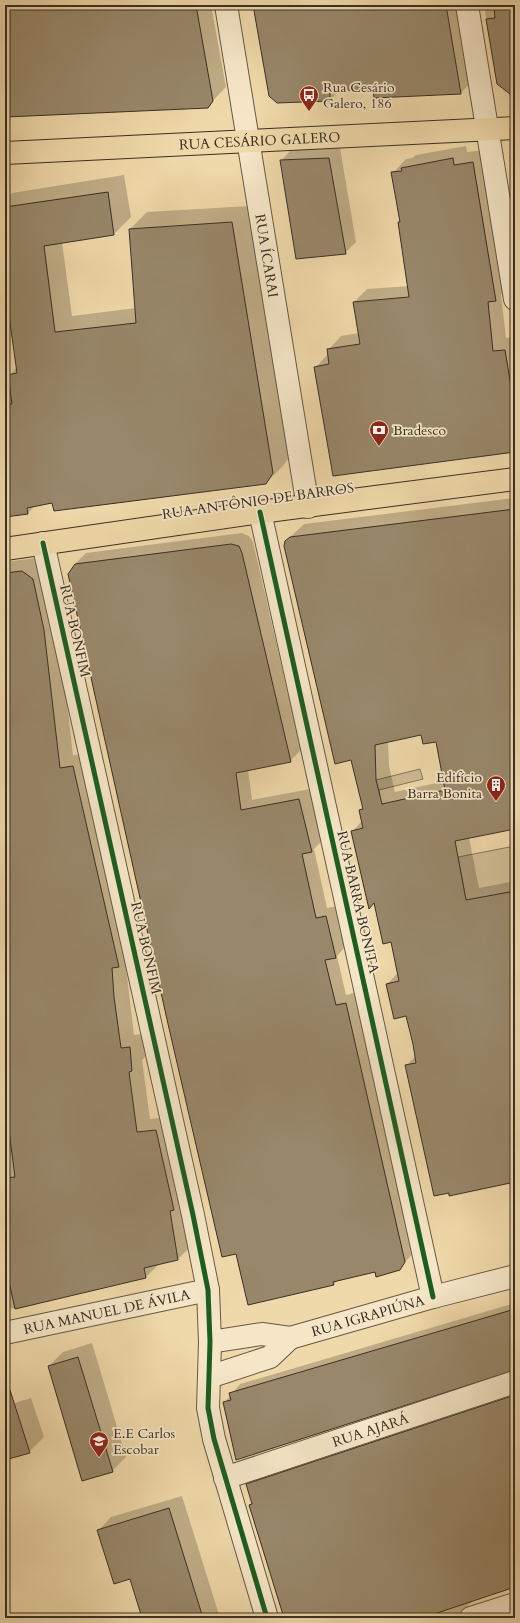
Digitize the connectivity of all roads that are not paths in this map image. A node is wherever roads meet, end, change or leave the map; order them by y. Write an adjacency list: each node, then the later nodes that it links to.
1 (226, 5): 5 (street, RUA ÍCARAI)
2 (467, 5): 4 (street)
3 (515, 128): 4 (main road, RUA CESÁRIO GALERO)
4 (486, 130): 5 (main road, RUA CESÁRIO GALERO); 7 (street)
5 (248, 141): 6 (main road, RUA CESÁRIO GALERO); 9 (street, RUA ÍCARAI)
6 (5, 153)
7 (515, 299)
8 (515, 479): 9 (main road, RUA ANTÔNIO DE BARROS)
9 (308, 507): 10 (main road, RUA ANTÔNIO DE BARROS)
10 (260, 512): 11 (main road, RUA ANTÔNIO DE BARROS); 15 (street, RUA BARRA BONITA)
11 (43, 543): 12 (main road, RUA ANTÔNIO DE BARROS); 14 (street, RUA BONFIM)
12 (5, 549)
13 (515, 1276): 15 (street, RUA IGRAPIÚNA)
14 (208, 1290): 16 (street, RUA MANUEL DE ÁVILA); 18 (street, RUA BONFIM)
15 (434, 1297): 17 (street, RUA IGRAPIÚNA)
16 (5, 1333)
17 (290, 1338): 18 (street, RUA IGRAPIÚNA); 18 (street, RUA IGRAPIÚNA)
18 (210, 1359): 20 (street, RUA BONFIM)
19 (515, 1382): 20 (street, RUA AJARÁ)
20 (225, 1478): 22 (street, RUA BONFIM)
21 (515, 1604): 23 (street)
22 (267, 1618)
23 (470, 1618)

